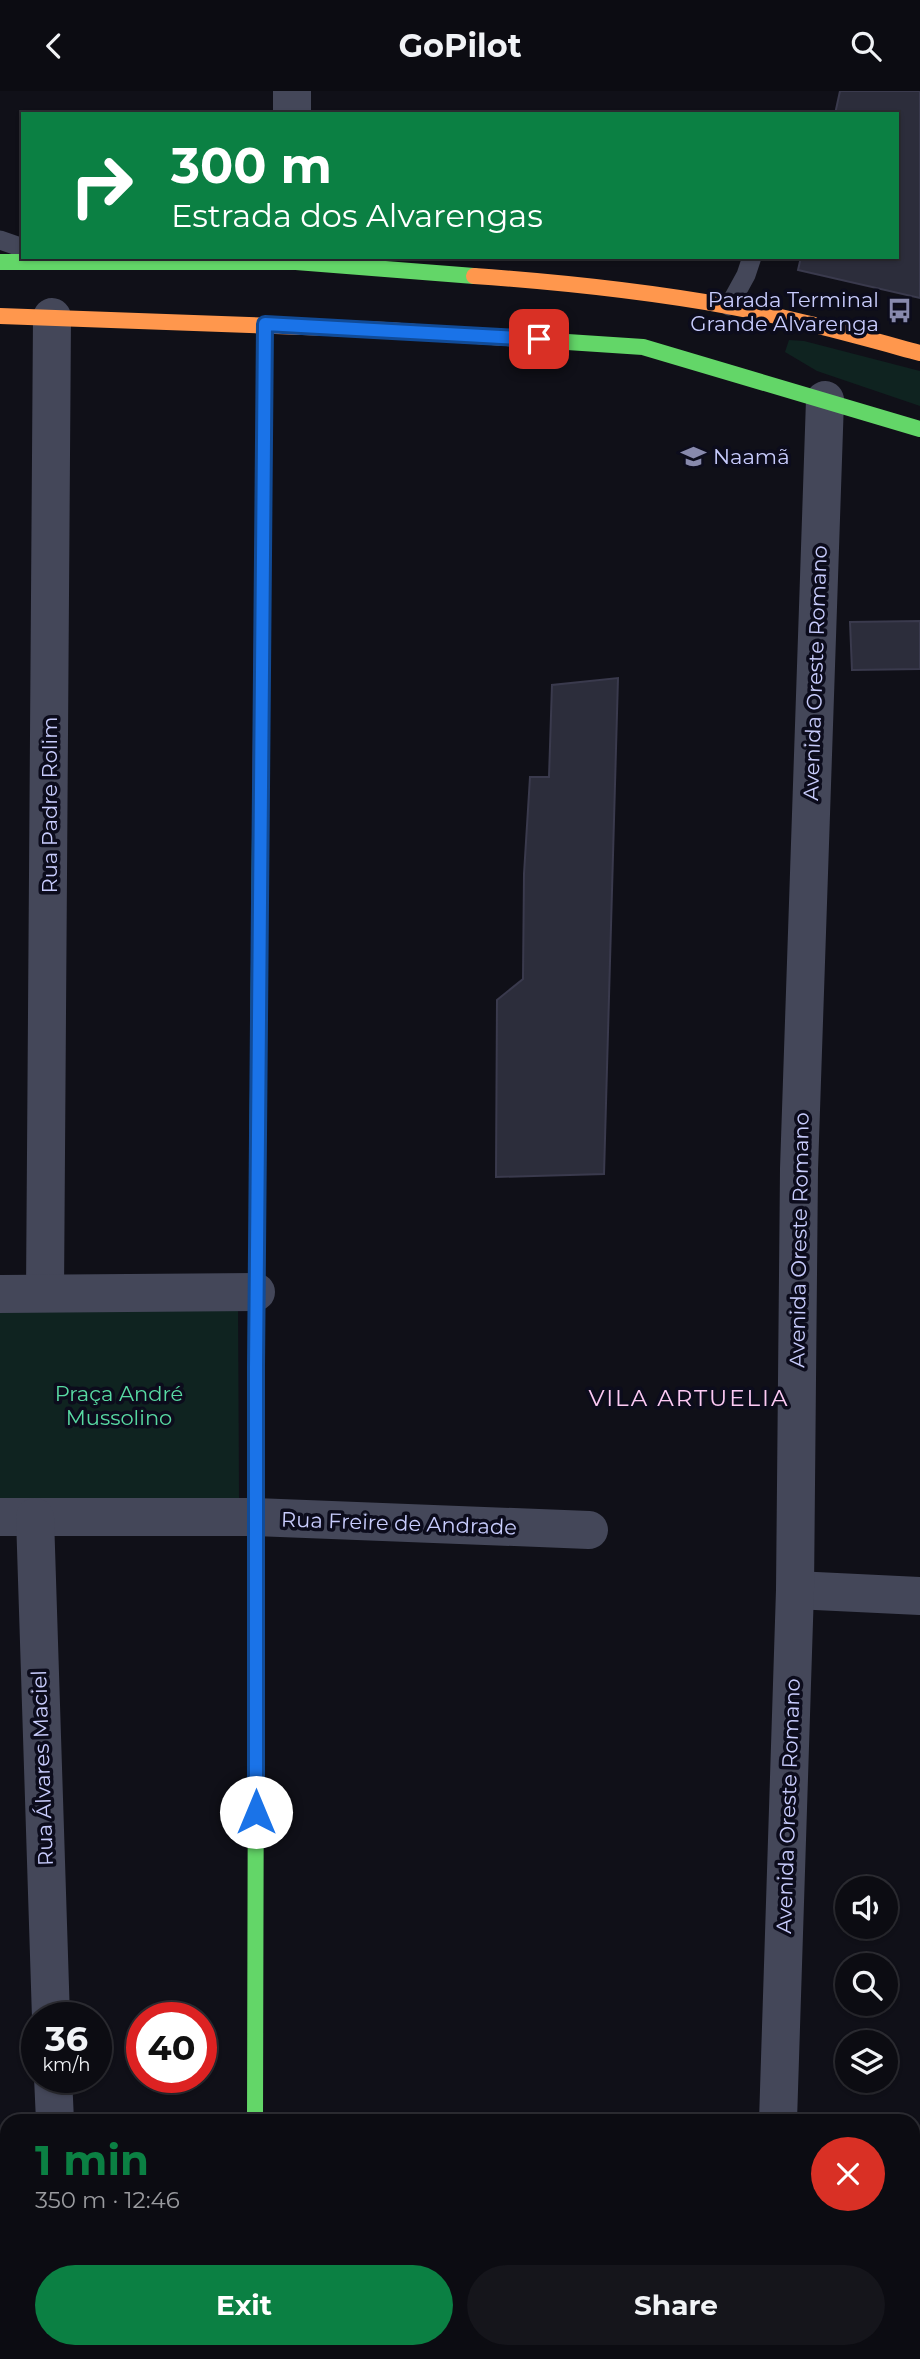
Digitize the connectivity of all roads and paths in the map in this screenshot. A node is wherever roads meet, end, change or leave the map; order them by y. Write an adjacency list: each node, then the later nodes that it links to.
1 (292, 91): 2 (street)
2 (292, 112)
3 (0, 240): 4 (lane)
4 (21, 247)
5 (751, 259): 9 (lane)
6 (55, 260): 7 (main road); 8 (main road)
7 (296, 260): 9 (main road)
8 (0, 262)
9 (729, 306): 12 (main road); 16 (main road)
10 (0, 316): 11 (main road)
11 (52, 317): 13 (main road); 20 (street, Rua Padre Rolim)
12 (710, 322)
13 (265, 324): 15 (main road); 19 (main road)
14 (675, 341): 15 (main road)
15 (643, 347): 17 (main road)
16 (920, 353)
17 (825, 400): 18 (main road); 25 (street, Avenida Oreste Romano)
18 (920, 429)
19 (257, 1292): 20 (street); 23 (main road)
20 (45, 1293): 21 (street)
21 (0, 1294)
22 (18, 1517): 23 (street, Rua Freire de Andrade); 27 (street, Rua Álvares Maciel)
23 (255, 1517): 24 (street, Rua Freire de Andrade); 30 (main road)
24 (589, 1531)
25 (795, 1590): 26 (street); 31 (street, Avenida Oreste Romano)
26 (920, 1596)
27 (50, 2002)
28 (54, 2093): 29 (street)
29 (55, 2114)
30 (255, 2114)
31 (778, 2114)

